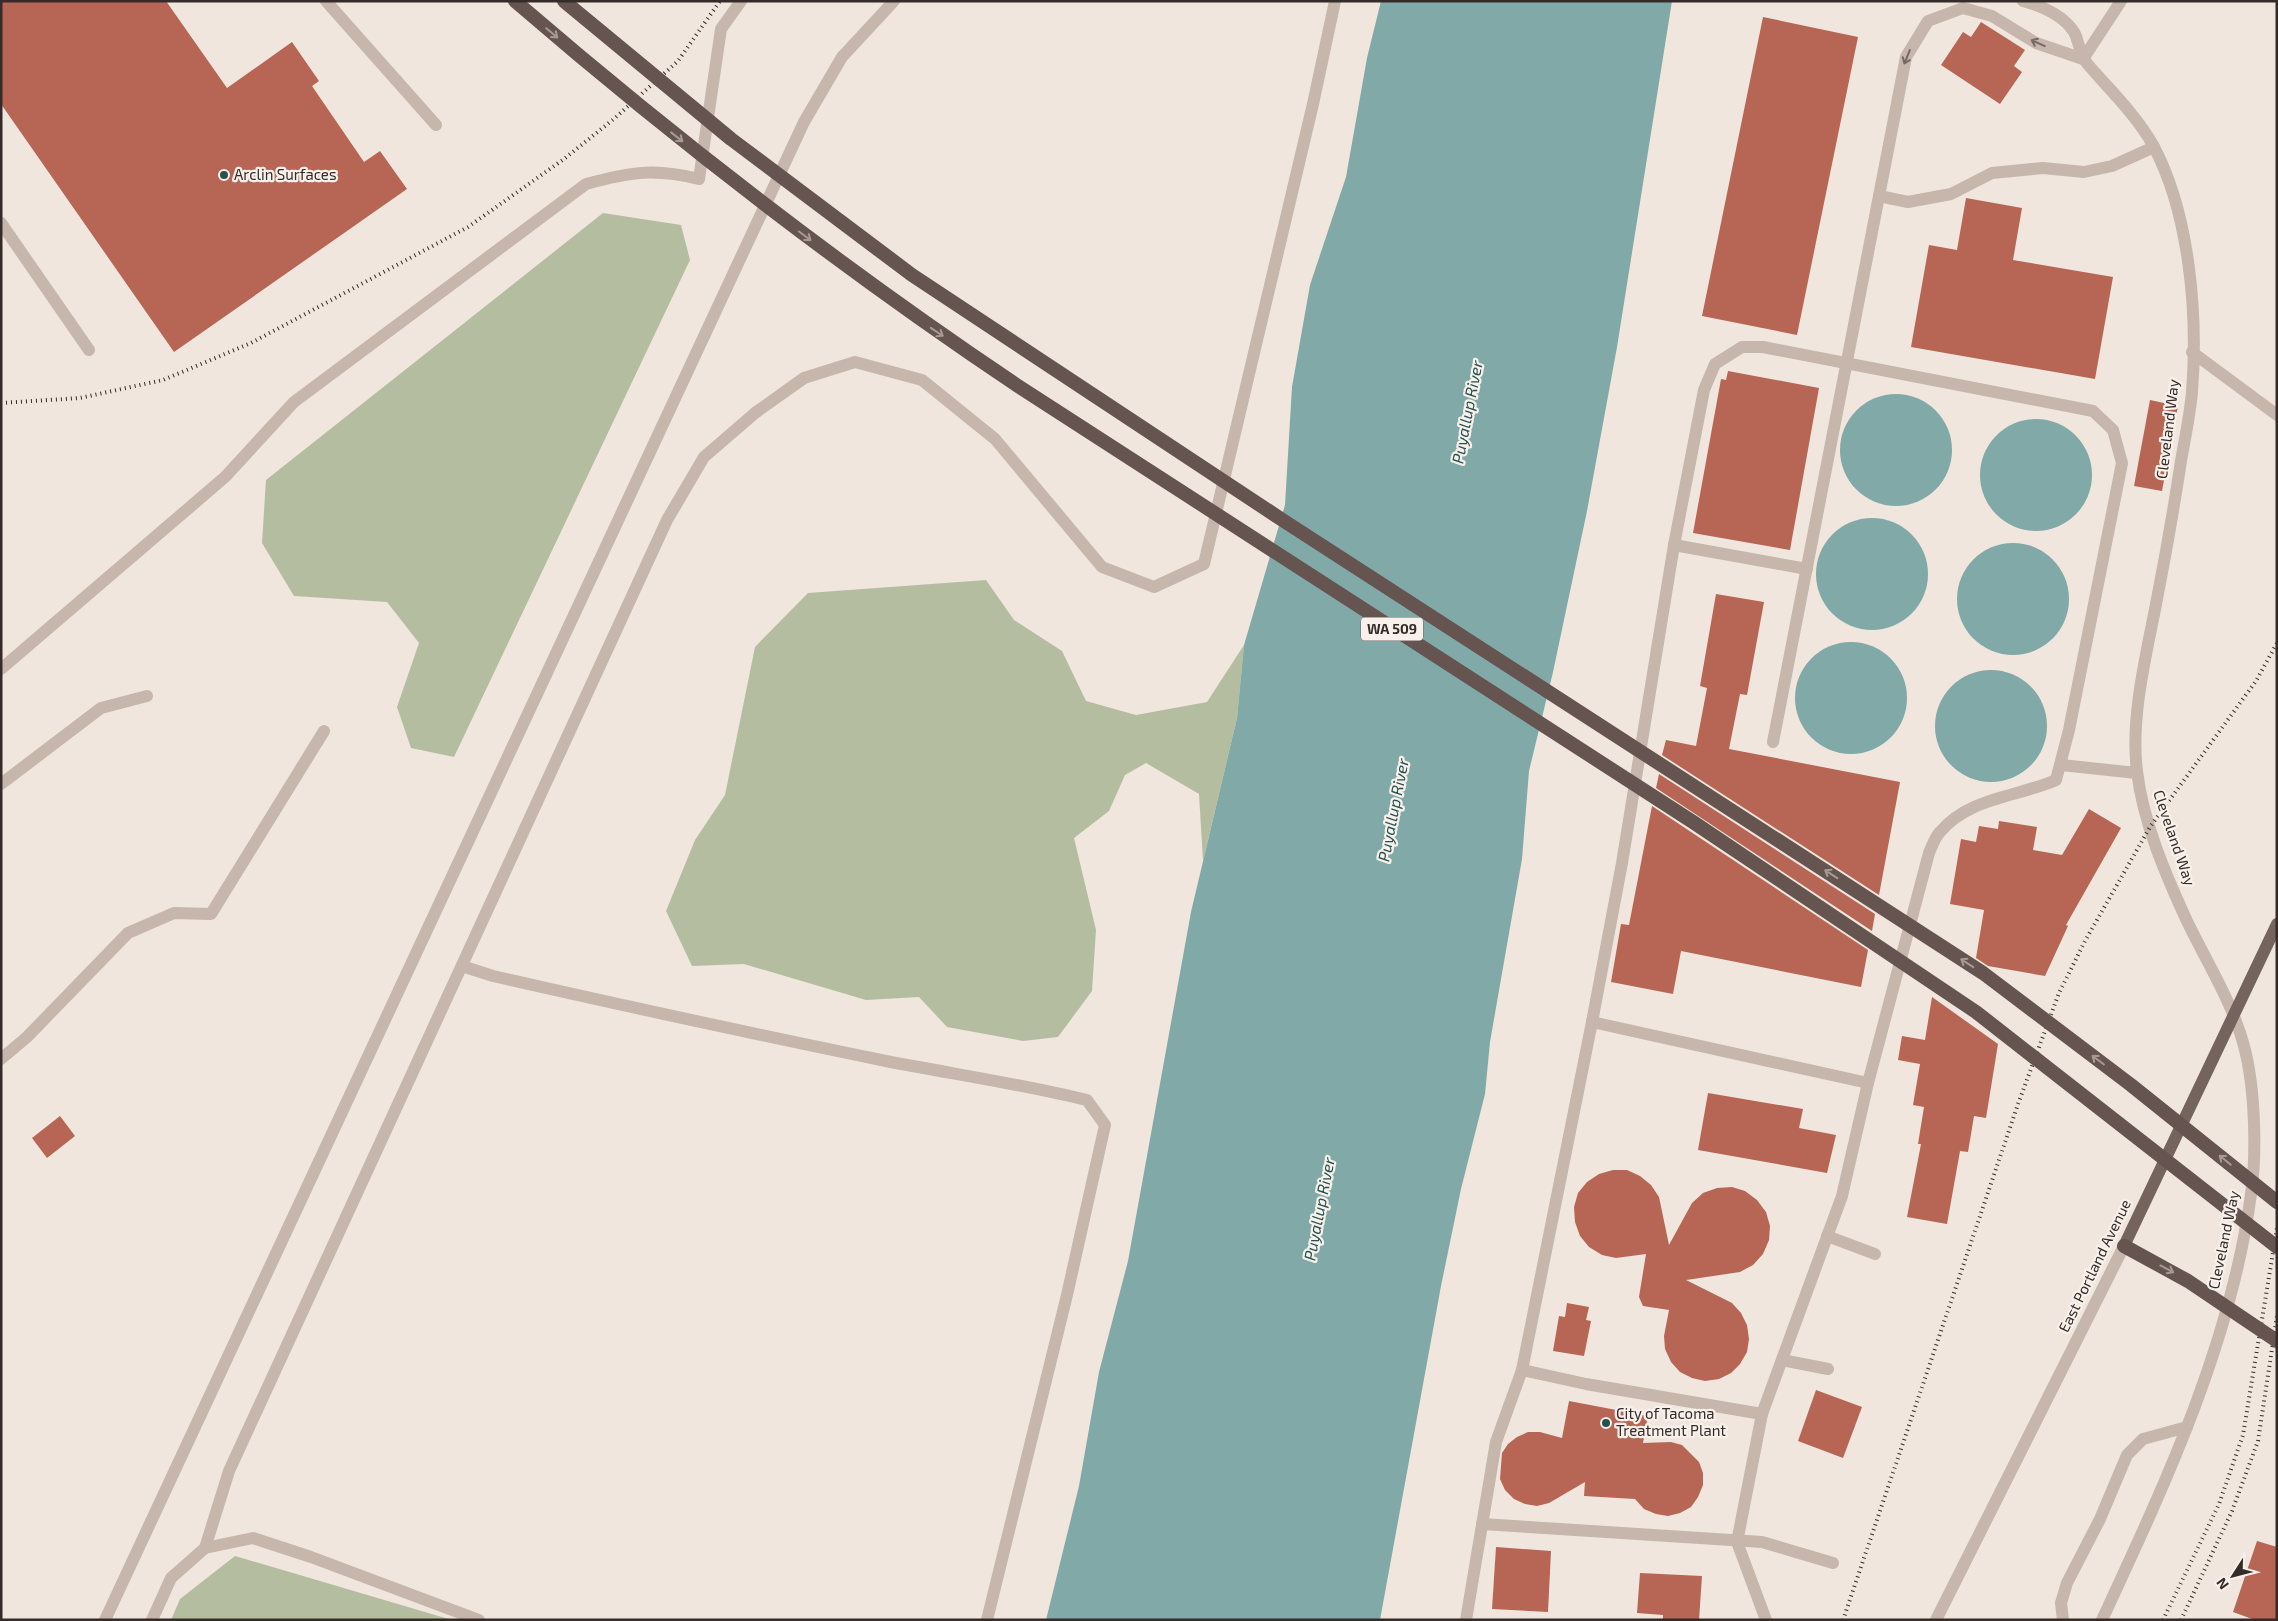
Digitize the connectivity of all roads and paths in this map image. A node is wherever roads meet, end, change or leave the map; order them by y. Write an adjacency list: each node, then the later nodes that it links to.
1 (326, 1): 10 (street)
2 (515, 1): 35 (highway, WA 509, one-way to 35, bridge)
3 (564, 1): 32 (highway, WA 509, one-way to 3, bridge)
4 (741, 1): 20 (street)
5 (894, 1): 47 (street)
6 (1335, 1): 28 (street)
7 (2023, 1): 9 (street, Cleveland Way)
8 (2121, 1): 9 (street)
9 (2084, 59): 11 (street, Cleveland Way); 12 (street, one-way to 12)
10 (436, 126)
11 (2154, 147): 12 (street); 15 (street, Cleveland Way)
12 (1879, 196): 16 (street)
13 (1, 223): 14 (street)
14 (89, 350)
15 (2192, 352): 17 (street); 25 (street, Cleveland Way)
16 (1847, 364): 18 (street); 19 (street); 24 (street)
17 (2277, 415)
18 (1674, 545): 19 (street); 29 (street)
19 (1807, 569): 23 (street)
20 (1, 670)
21 (147, 696): 26 (street)
22 (324, 731): 30 (street)
23 (1773, 742)
24 (2061, 765): 25 (street); 31 (street)
25 (2137, 773): 42 (street, Cleveland Way)
26 (1, 784)
27 (2277, 924): 34 (main road, East Portland Avenue, bridge)
28 (462, 966): 45 (street); 50 (street)
29 (1592, 1022): 31 (street); 40 (street)
30 (1, 1059)
31 (1868, 1083): 33 (street)
32 (2277, 1202)
33 (1827, 1236): 36 (street); 38 (street)
34 (2124, 1246): 37 (highway, one-way to 37, bridge); 53 (street, East Portland Avenue)
35 (2277, 1247)
36 (1875, 1254)
37 (2277, 1341)
38 (1782, 1360): 39 (street); 41 (street)
39 (1828, 1368)
40 (1522, 1370): 41 (street); 43 (street)
41 (1762, 1414): 44 (street)
42 (2187, 1428): 54 (street); 55 (street, Cleveland Way)
43 (1482, 1524): 44 (street); 51 (street)
44 (1736, 1542): 46 (street); 52 (street)
45 (205, 1548): 48 (street); 49 (street)
46 (1833, 1563)
47 (105, 1620)
48 (152, 1620)
49 (479, 1620)
50 (987, 1620)
51 (1466, 1620)
52 (1766, 1620)
53 (1936, 1620)
54 (2063, 1620)
55 (2102, 1620)

